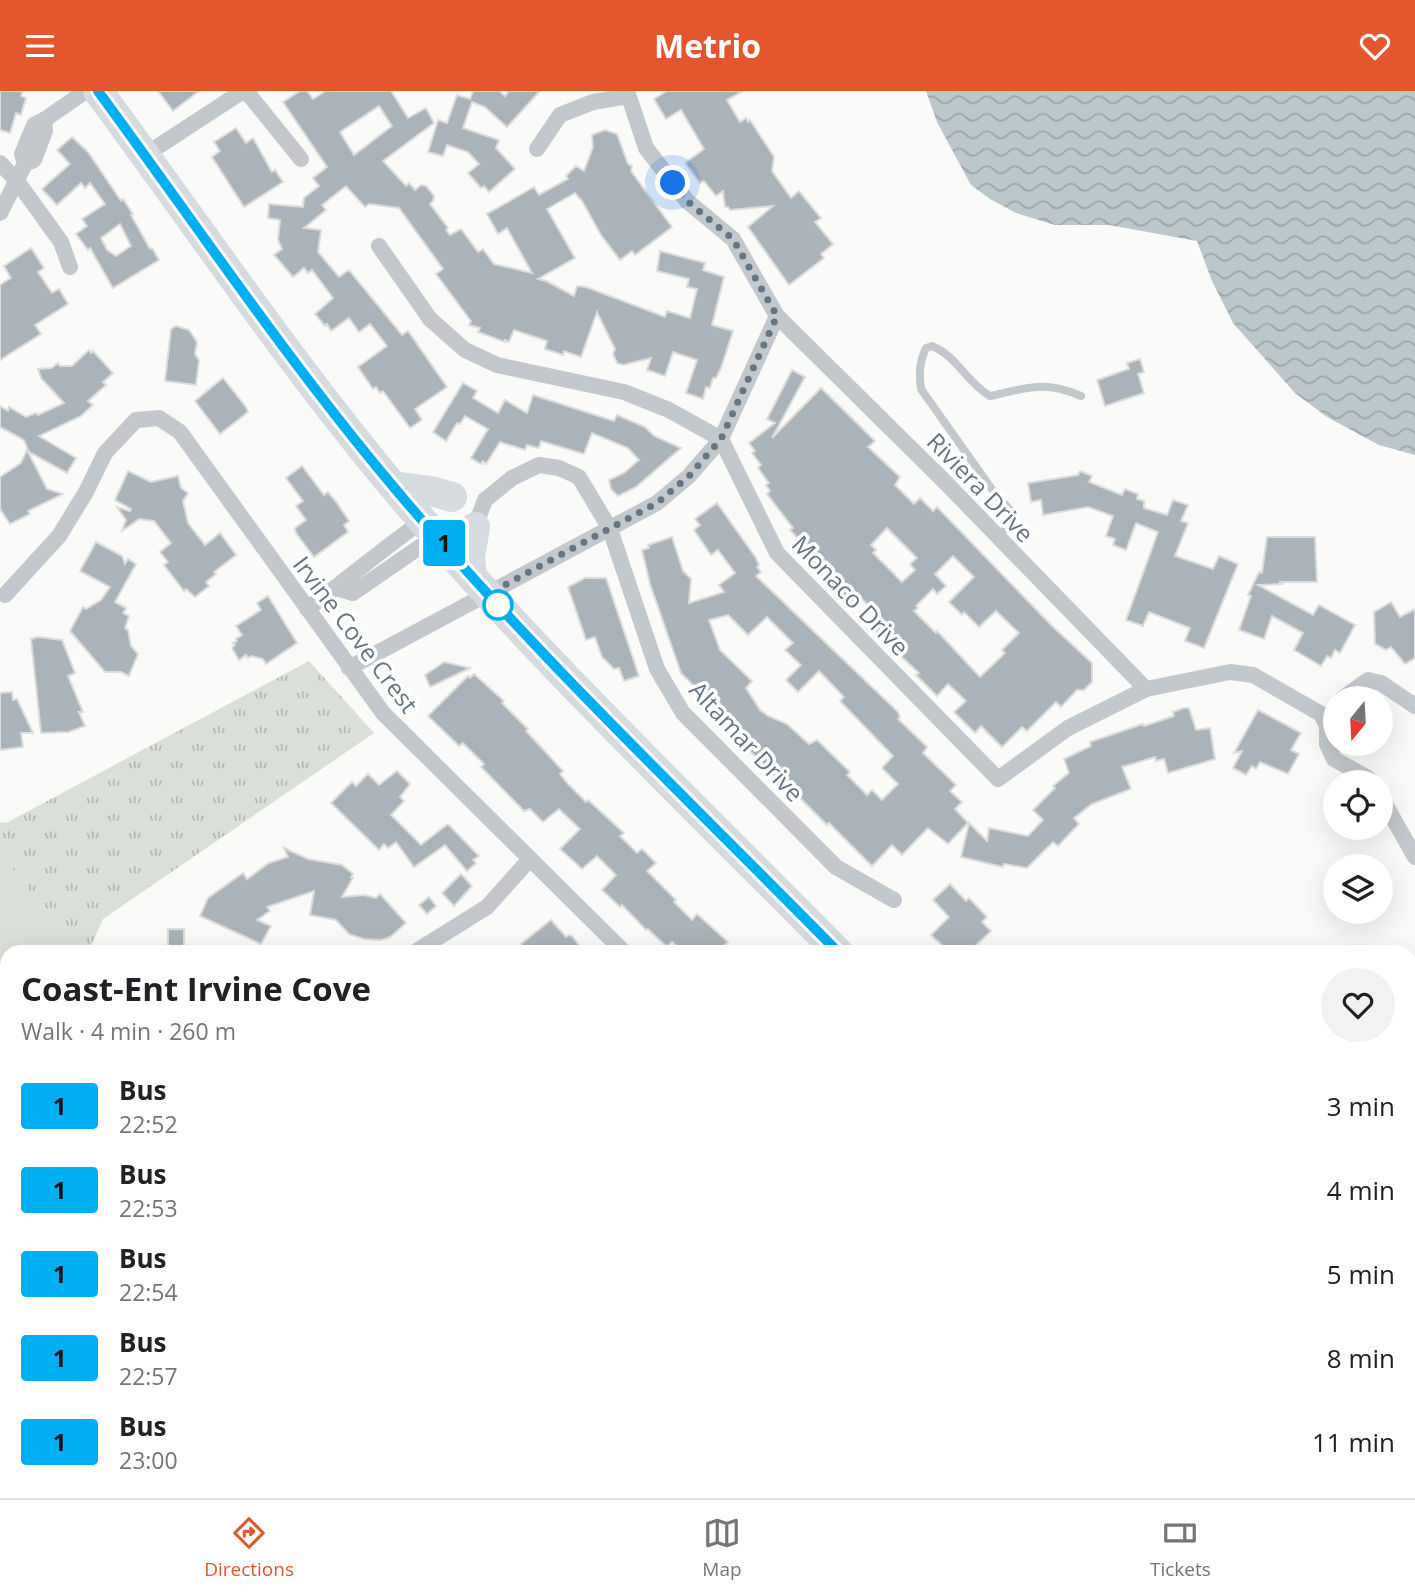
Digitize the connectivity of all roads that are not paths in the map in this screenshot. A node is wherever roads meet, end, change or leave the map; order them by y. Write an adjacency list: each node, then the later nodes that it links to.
1 (86, 91): 9 (street)
2 (98, 91): 6 (highway)
3 (245, 91): 6 (street); 7 (street)
4 (628, 94): 5 (street); 13 (street, Riviera Drive)
5 (537, 149)
6 (145, 155): 16 (highway)
7 (301, 159)
8 (0, 163): 9 (street)
9 (17, 181): 10 (street); 12 (street)
10 (0, 213)
11 (379, 246): 15 (street)
12 (70, 267)
13 (777, 316): 15 (street); 21 (street, Riviera Drive)
14 (1081, 396): 21 (lane)
15 (721, 439): 20 (street); 29 (street, Monaco Drive)
16 (393, 486): 17 (highway); 19 (highway)
17 (452, 497): 18 (street)
18 (480, 514): 20 (street, Altamar Drive); 22 (highway)
19 (430, 528): 22 (highway); 23 (street); 23 (street)
20 (610, 529): 26 (street); 37 (street, Altamar Drive)
21 (998, 536): 29 (street, Riviera Drive)
22 (475, 580): 40 (highway)
23 (336, 589): 25 (street)
24 (5, 595): 25 (street, Irvine Cove Crest)
25 (307, 609): 26 (street, Irvine Cove Crest)
26 (349, 668): 36 (street, Irvine Cove Crest)
27 (1360, 686): 28 (street)
28 (1385, 686)
29 (1146, 689): 32 (street)
30 (1393, 691): 31 (street)
31 (1415, 706)
32 (1321, 713): 33 (street)
33 (1354, 770)
34 (1393, 818): 35 (street)
35 (1415, 857)
36 (530, 859): 38 (street); 39 (street, Irvine Cove Crest)
37 (894, 900)
38 (426, 945)
39 (617, 945)
40 (831, 945)

